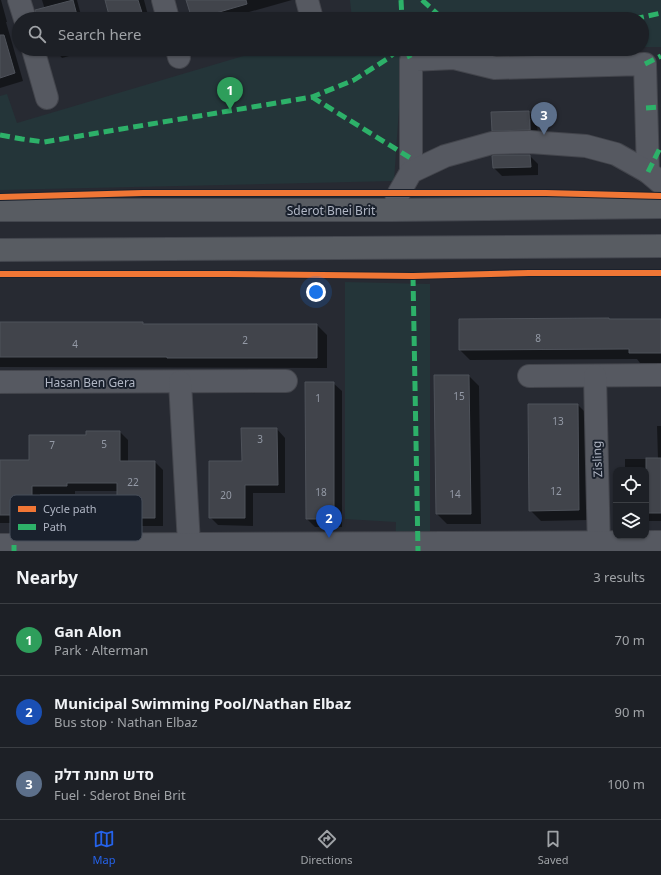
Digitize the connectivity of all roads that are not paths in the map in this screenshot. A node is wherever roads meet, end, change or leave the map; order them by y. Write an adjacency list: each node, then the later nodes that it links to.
1 (20, 0): 4 (street)
2 (163, 0): 5 (street)
3 (306, 0): 6 (street)
4 (23, 12)
5 (166, 12)
6 (310, 12)
7 (35, 56): 8 (street)
8 (47, 98)
9 (412, 172): 10 (street); 10 (street); 13 (street)
10 (654, 178)
11 (661, 207): 13 (main road, Sderot Bnei Brit)
12 (0, 210): 13 (main road, Sderot Bnei Brit)
13 (393, 210)
14 (661, 246): 15 (main road)
15 (0, 250)
16 (661, 375): 18 (street)
17 (529, 376): 18 (street)
18 (595, 376): 26 (street, Zisling)
19 (286, 381): 21 (street, Hasan Ben Gera)
20 (0, 382): 21 (street, Hasan Ben Gera)
21 (180, 382): 23 (street)
22 (661, 542): 26 (street)
23 (189, 544): 25 (street); 27 (street)
24 (0, 545): 27 (street)
25 (358, 547): 26 (street)
26 (599, 547)
27 (26, 548)

